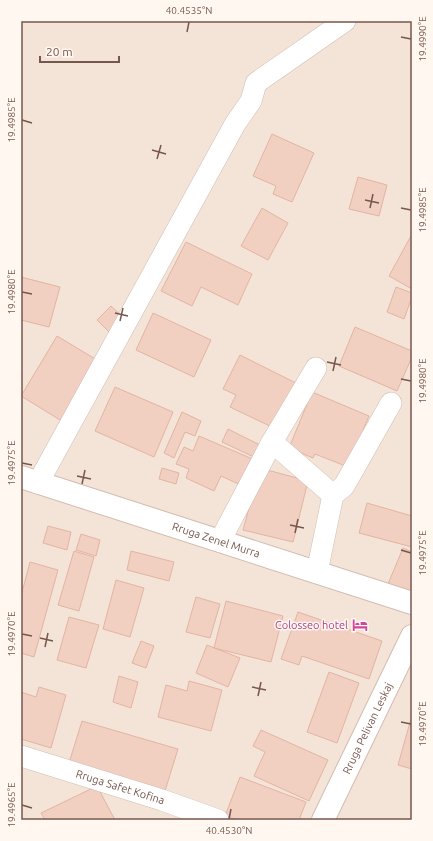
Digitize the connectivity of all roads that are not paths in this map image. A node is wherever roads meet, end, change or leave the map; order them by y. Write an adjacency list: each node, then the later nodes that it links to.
1 (345, 21): 5 (street)
2 (316, 368): 4 (street)
3 (390, 403): 6 (street)
4 (272, 442): 6 (street); 7 (street)
5 (30, 480): 7 (main road, Rruga Zenel Murra)
6 (333, 495): 8 (street)
7 (220, 541): 8 (main road, Rruga Zenel Murra)
8 (317, 572): 9 (main road, Rruga Zenel Murra)
9 (412, 603)
10 (412, 636): 13 (main road, Rruga Pelivan Leskaj)
11 (21, 756): 12 (street, Rruga Safet Kofina)
12 (218, 820)
13 (323, 820)

